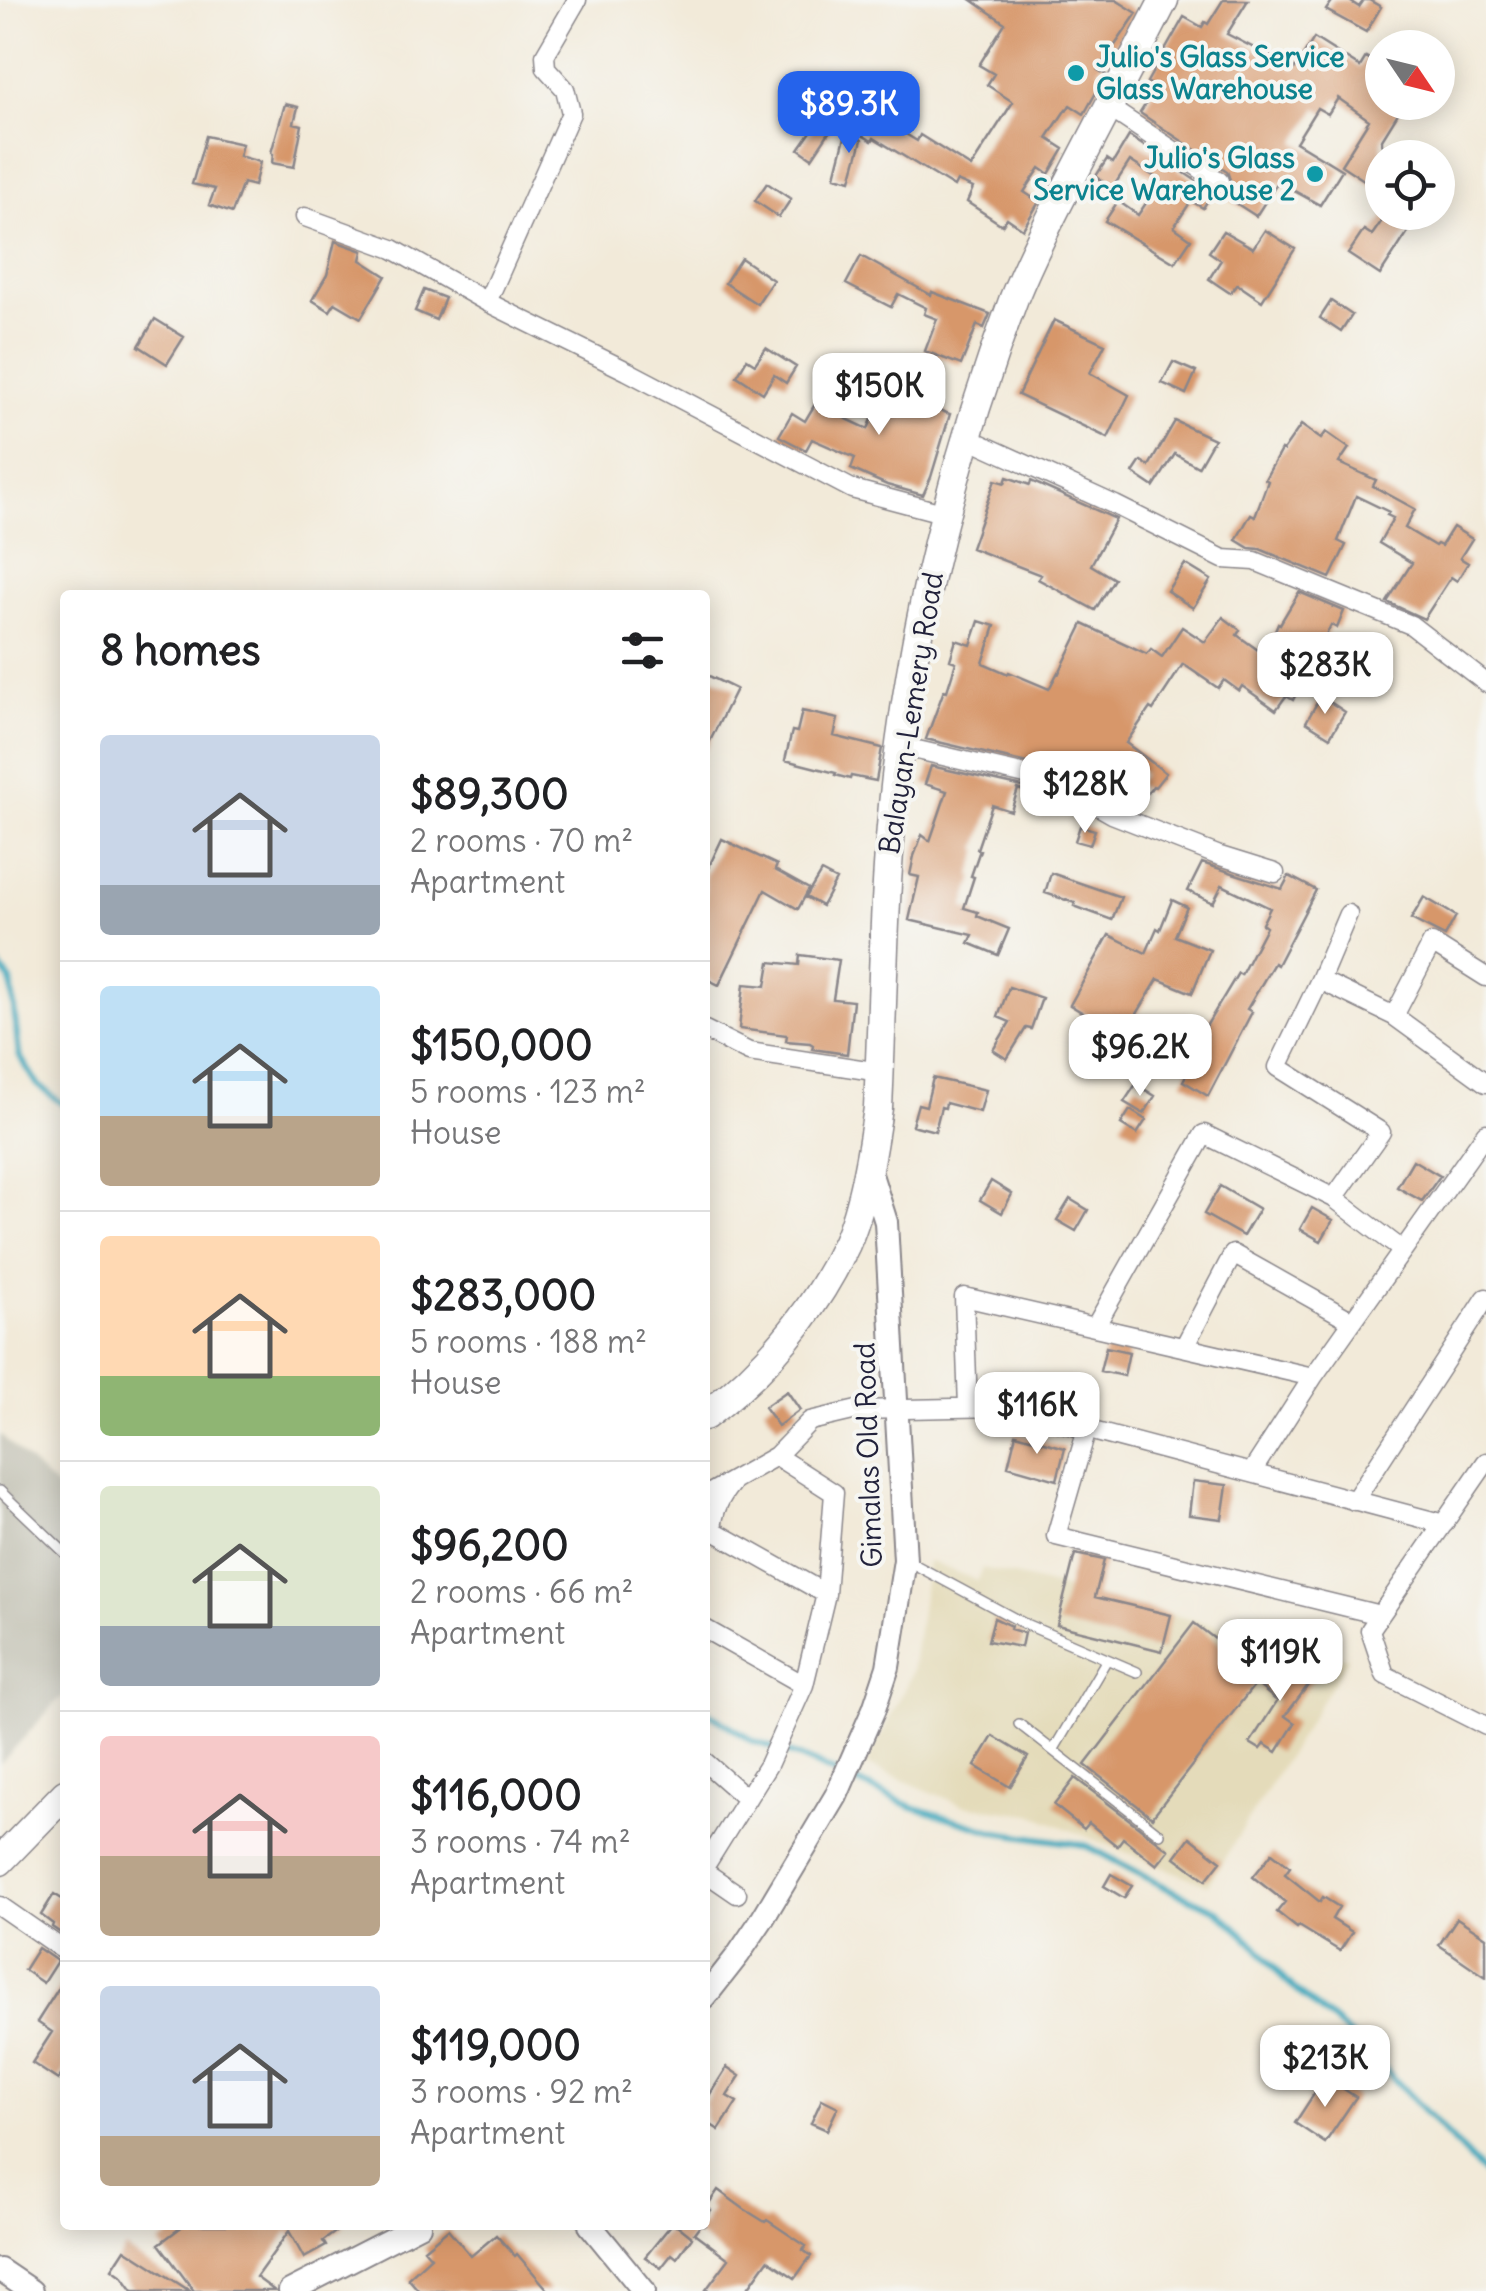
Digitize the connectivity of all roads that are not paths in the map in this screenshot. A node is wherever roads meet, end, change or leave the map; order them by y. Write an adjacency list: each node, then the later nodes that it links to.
1 (577, 0): 6 (street)
2 (1164, 0): 3 (main road, Balayan-Lemery Road)
3 (1108, 107): 4 (street); 7 (main road, Balayan-Lemery Road)
4 (1219, 182)
5 (305, 217): 6 (street)
6 (487, 302): 8 (street)
7 (968, 438): 8 (main road, Balayan-Lemery Road); 9 (street)
8 (946, 514): 10 (main road, Balayan-Lemery Road)
9 (1486, 683)
10 (900, 746): 11 (street); 17 (main road, Balayan-Lemery Road)
11 (1274, 874)
12 (1348, 914): 14 (street)
13 (1486, 977): 15 (street)
14 (1320, 980): 15 (street); 21 (street)
15 (1394, 1016): 18 (street)
16 (710, 1032): 17 (street)
17 (880, 1072): 20 (main road, Balayan-Lemery Road)
18 (1486, 1083)
19 (1486, 1132): 22 (street)
20 (868, 1164): 29 (street, Gimalas Old Road); 30 (main road, Balayan-Lemery Road)
21 (1334, 1198): 22 (street); 25 (street)
22 (1402, 1250): 24 (street)
23 (1486, 1298): 38 (street)
24 (1352, 1321): 26 (street); 27 (street)
25 (1096, 1327): 26 (street); 28 (street)
26 (1184, 1347): 27 (street)
27 (1313, 1376): 34 (street)
28 (968, 1407): 29 (street); 31 (street)
29 (899, 1409): 32 (street); 43 (street, Gimalas Old Road)
30 (710, 1412)
31 (1086, 1430): 34 (street); 45 (street)
32 (776, 1456): 35 (street); 44 (street)
33 (1486, 1462): 40 (street)
34 (1251, 1473): 38 (street)
35 (735, 1479): 37 (street); 39 (street)
36 (0, 1491): 42 (lane)
37 (710, 1493)
38 (1354, 1500): 40 (street)
39 (710, 1524)
40 (1444, 1524): 45 (street)
41 (710, 1528): 44 (street)
42 (60, 1548)
43 (906, 1560): 47 (lane); 63 (street, Gimalas Old Road)
44 (826, 1594): 49 (street)
45 (1380, 1615): 51 (street)
46 (710, 1632): 49 (street)
47 (1106, 1661): 48 (lane); 52 (lane)
48 (1136, 1672)
49 (804, 1685): 55 (street)
50 (1019, 1724): 52 (lane)
51 (1486, 1726)
52 (1054, 1749): 56 (lane)
53 (710, 1766): 55 (street)
54 (60, 1799): 57 (main road)
55 (748, 1799): 58 (street)
56 (1160, 1834)
57 (0, 1861)
58 (710, 1861)
59 (710, 1873): 60 (street)
60 (737, 1894)
61 (0, 1906): 62 (street)
62 (60, 1948)
63 (710, 1991)
64 (409, 2230): 68 (street)
65 (594, 2230): 69 (street)
66 (0, 2270): 67 (street)
67 (32, 2291)
68 (290, 2291)
69 (644, 2291)

